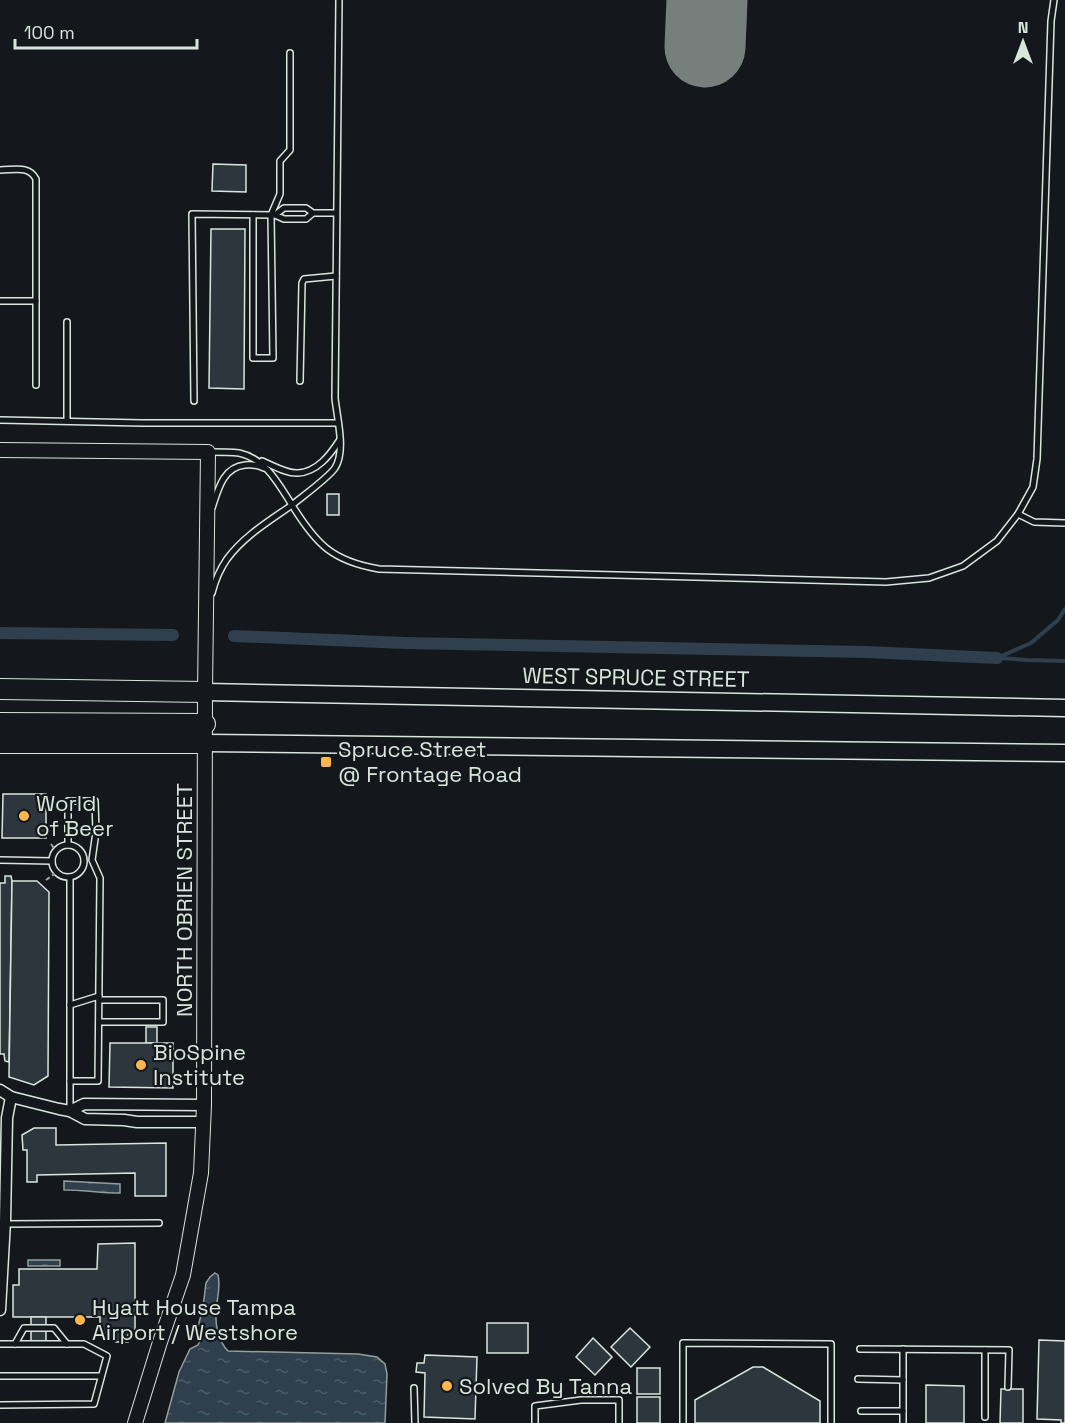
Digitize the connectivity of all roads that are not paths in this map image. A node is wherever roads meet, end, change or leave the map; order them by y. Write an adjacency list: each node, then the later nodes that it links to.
1 (339, 0): 6 (lane)
2 (1054, 0): 25 (lane)
3 (290, 53): 8 (lane)
4 (0, 170): 11 (lane)
5 (313, 213): 6 (lane); 8 (lane); 8 (lane)
6 (336, 213): 9 (lane)
7 (253, 215): 8 (lane); 8 (lane); 15 (lane)
8 (273, 215)
9 (336, 276): 13 (lane); 18 (lane)
10 (0, 301): 11 (lane)
11 (36, 301): 14 (lane)
12 (67, 322): 17 (lane)
13 (300, 381)
14 (36, 385)
15 (194, 401)
16 (0, 420): 17 (lane)
17 (68, 421): 18 (lane)
18 (338, 423): 19 (lane)
19 (340, 440): 22 (lane); 24 (lane)
20 (0, 450): 21 (street)
21 (208, 452): 22 (lane); 26 (street, NORTH OBRIEN STREET)
22 (247, 456): 23 (lane)
23 (272, 474): 24 (lane); 26 (lane)
24 (292, 505): 25 (lane); 28 (lane)
25 (1018, 514): 27 (lane)
26 (208, 521): 28 (street, NORTH OBRIEN STREET)
27 (1065, 523)
28 (207, 608): 30 (street, NORTH OBRIEN STREET)
29 (0, 689): 30 (highway)
30 (205, 692): 31 (main road, WEST SPRUCE STREET); 33 (street, NORTH OBRIEN STREET)
31 (1065, 708)
32 (0, 723): 33 (highway)
33 (205, 734): 35 (highway); 36 (main road); 50 (street, NORTH OBRIEN STREET)
34 (0, 743): 35 (highway)
35 (42, 743): 37 (highway)
36 (1065, 753)
37 (0, 758)
38 (68, 845): 40 (lane); 41 (lane); 42 (lane)
39 (0, 860): 40 (lane)
40 (52, 861): 43 (lane)
41 (84, 861): 42 (lane); 43 (lane)
42 (92, 861): 44 (lane)
43 (70, 877): 45 (lane)
44 (99, 998): 45 (lane); 46 (lane); 46 (lane)
45 (70, 1005): 47 (lane)
46 (99, 1022): 47 (lane)
47 (70, 1081): 51 (lane)
48 (0, 1090): 49 (street)
49 (5, 1099): 51 (street); 53 (street)
50 (204, 1105): 51 (street); 52 (street, NORTH OBRIEN STREET)
51 (70, 1111): 52 (street)
52 (204, 1122): 74 (street, NORTH OBRIEN STREET)
53 (3, 1222): 54 (lane); 55 (street)
54 (159, 1223)
55 (2, 1254): 56 (street)
56 (1, 1289): 57 (street)
57 (0, 1310)
58 (0, 1344): 59 (lane)
59 (15, 1344): 60 (lane); 60 (lane)
60 (67, 1344): 65 (lane)
61 (860, 1349): 62 (lane)
62 (903, 1349): 63 (lane); 67 (lane)
63 (985, 1350): 68 (lane); 73 (lane)
64 (0, 1376): 65 (lane)
65 (101, 1376): 70 (lane)
66 (858, 1379): 67 (lane)
67 (903, 1380): 72 (lane)
68 (1008, 1387)
69 (414, 1388): 75 (lane)
70 (0, 1405)
71 (861, 1411): 72 (lane)
72 (903, 1411): 80 (lane)
73 (985, 1417)
74 (135, 1423)
75 (415, 1423)
76 (535, 1423): 77 (lane)
77 (619, 1423)
78 (683, 1423): 79 (lane)
79 (831, 1423)
80 (903, 1423)

